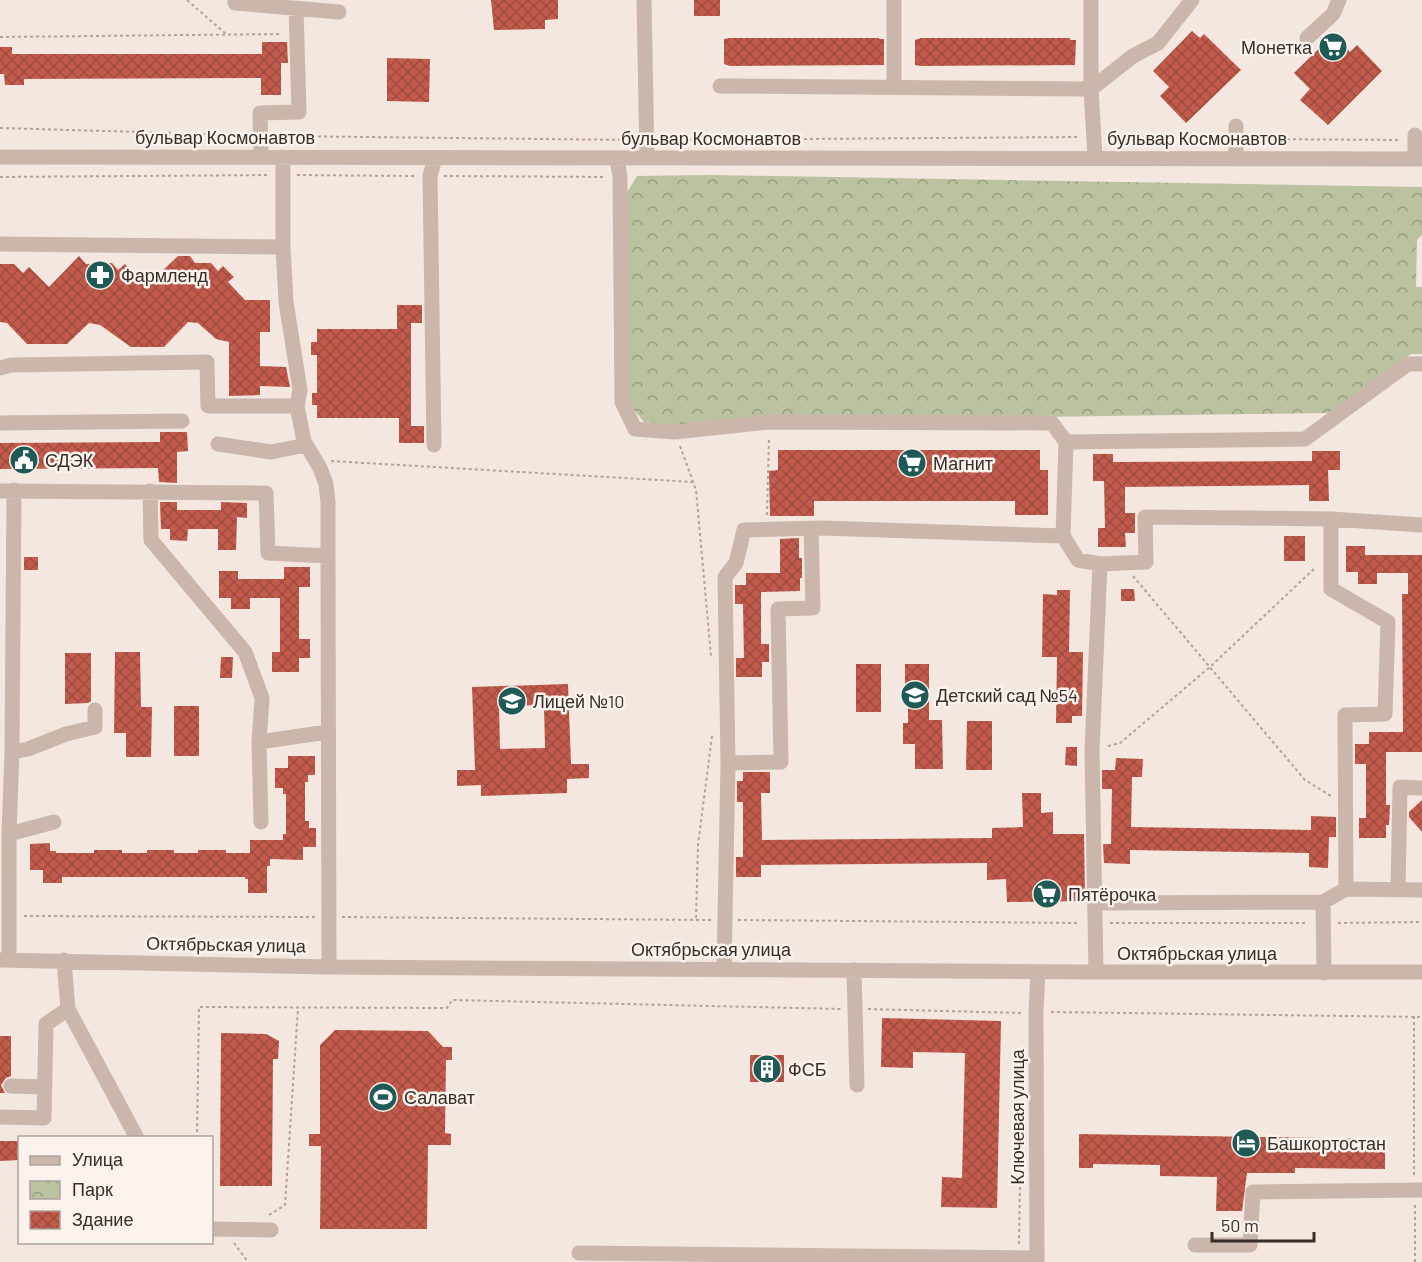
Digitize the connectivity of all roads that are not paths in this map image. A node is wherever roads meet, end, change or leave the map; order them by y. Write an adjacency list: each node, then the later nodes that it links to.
1 (235, 0): 7 (street)
2 (644, 0): 21 (street)
3 (894, 0): 11 (street)
4 (1091, 0): 12 (street)
5 (1192, 0): 12 (street)
6 (1339, 0): 9 (street)
7 (296, 8): 8 (street); 16 (street)
8 (339, 12)
9 (1307, 39)
10 (720, 86): 11 (street)
11 (894, 87): 12 (street)
12 (1091, 89): 18 (street)
13 (1236, 132): 22 (street)
14 (1415, 138): 23 (street)
15 (0, 157): 16 (street, бульвар Космонавтов)
16 (261, 157): 17 (street, бульвар Космонавтов)
17 (284, 157): 19 (street, бульвар Космонавтов); 25 (street)
18 (1095, 157): 21 (street, бульвар Космонавтов); 22 (street, бульвар Космонавтов)
19 (435, 158): 20 (street, бульвар Космонавтов); 34 (street)
20 (617, 158): 21 (street, бульвар Космонавтов); 31 (street)
21 (647, 158)
22 (1236, 158): 23 (street, бульвар Космонавтов)
23 (1419, 159)
24 (0, 244): 25 (street)
25 (283, 247): 28 (street)
26 (1422, 364): 31 (street)
27 (0, 368): 28 (street)
28 (297, 406): 33 (street)
29 (182, 422): 30 (street)
30 (0, 423)
31 (1066, 442): 40 (street)
32 (218, 444): 33 (street)
33 (306, 445): 41 (street)
34 (434, 446)
35 (7, 490): 36 (street); 43 (street)
36 (150, 491): 41 (street); 46 (street)
37 (1331, 519): 38 (street); 42 (street); 53 (street)
38 (1422, 525)
39 (811, 529): 40 (street); 48 (street); 48 (street)
40 (1063, 536): 42 (street)
41 (328, 556): 45 (street)
42 (1100, 564): 57 (street)
43 (7, 571): 47 (street)
44 (95, 710): 47 (street)
45 (327, 732): 46 (street); 60 (street)
46 (259, 742): 51 (street)
47 (12, 752): 52 (street)
48 (728, 763): 61 (street)
49 (1422, 788): 54 (street)
50 (54, 822): 52 (street)
51 (261, 822)
52 (9, 834): 58 (street)
53 (1347, 889): 54 (street); 56 (street)
54 (1398, 890): 55 (street)
55 (1422, 890)
56 (1323, 902): 57 (street); 66 (street)
57 (1096, 903): 64 (street)
58 (5, 960): 59 (street, Октябрьская улица)
59 (64, 960): 60 (street, Октябрьская улица); 67 (street)
60 (329, 967): 61 (street, Октябрьская улица)
61 (724, 968): 62 (street, Октябрьская улица)
62 (854, 970): 63 (street, Октябрьская улица); 68 (street)
63 (1038, 972): 64 (street, Октябрьская улица); 78 (street, Ключевая улица)
64 (1096, 972): 66 (street, Октябрьская улица)
65 (1422, 972): 66 (street, Октябрьская улица)
66 (1324, 973)
67 (68, 1009): 70 (street); 72 (street)
68 (857, 1085)
69 (11, 1086): 70 (street)
70 (45, 1087): 71 (street)
71 (0, 1117)
72 (136, 1136)
73 (1418, 1190): 76 (street)
74 (268, 1224): 75 (street)
75 (213, 1229)
76 (1195, 1245)
77 (579, 1253): 78 (street)
78 (1037, 1260)

